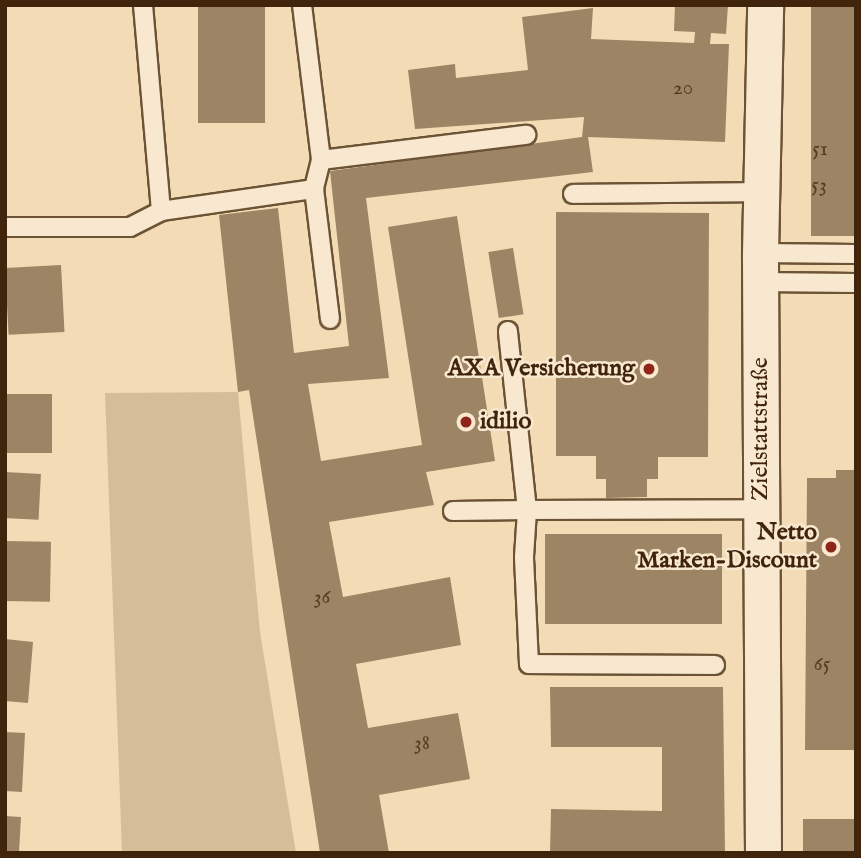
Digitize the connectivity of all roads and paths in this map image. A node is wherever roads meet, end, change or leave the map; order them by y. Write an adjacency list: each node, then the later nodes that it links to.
1 (143, 5): 9 (lane)
2 (302, 5): 5 (lane)
3 (765, 5): 7 (street, Zielstattstraße)
4 (526, 135): 5 (lane)
5 (321, 160): 6 (lane)
6 (314, 189): 9 (lane); 14 (lane)
7 (760, 192): 8 (lane); 12 (street, Zielstattstraße)
8 (573, 194)
9 (161, 211): 10 (lane)
10 (5, 227)
11 (856, 254): 12 (lane)
12 (760, 267): 13 (lane); 16 (street, Zielstattstraße)
13 (856, 283)
14 (330, 318)
15 (508, 331): 17 (lane)
16 (761, 509): 17 (lane); 20 (street, Zielstattstraße)
17 (527, 510): 18 (lane); 19 (lane)
18 (453, 511)
19 (715, 665)
20 (763, 853)

